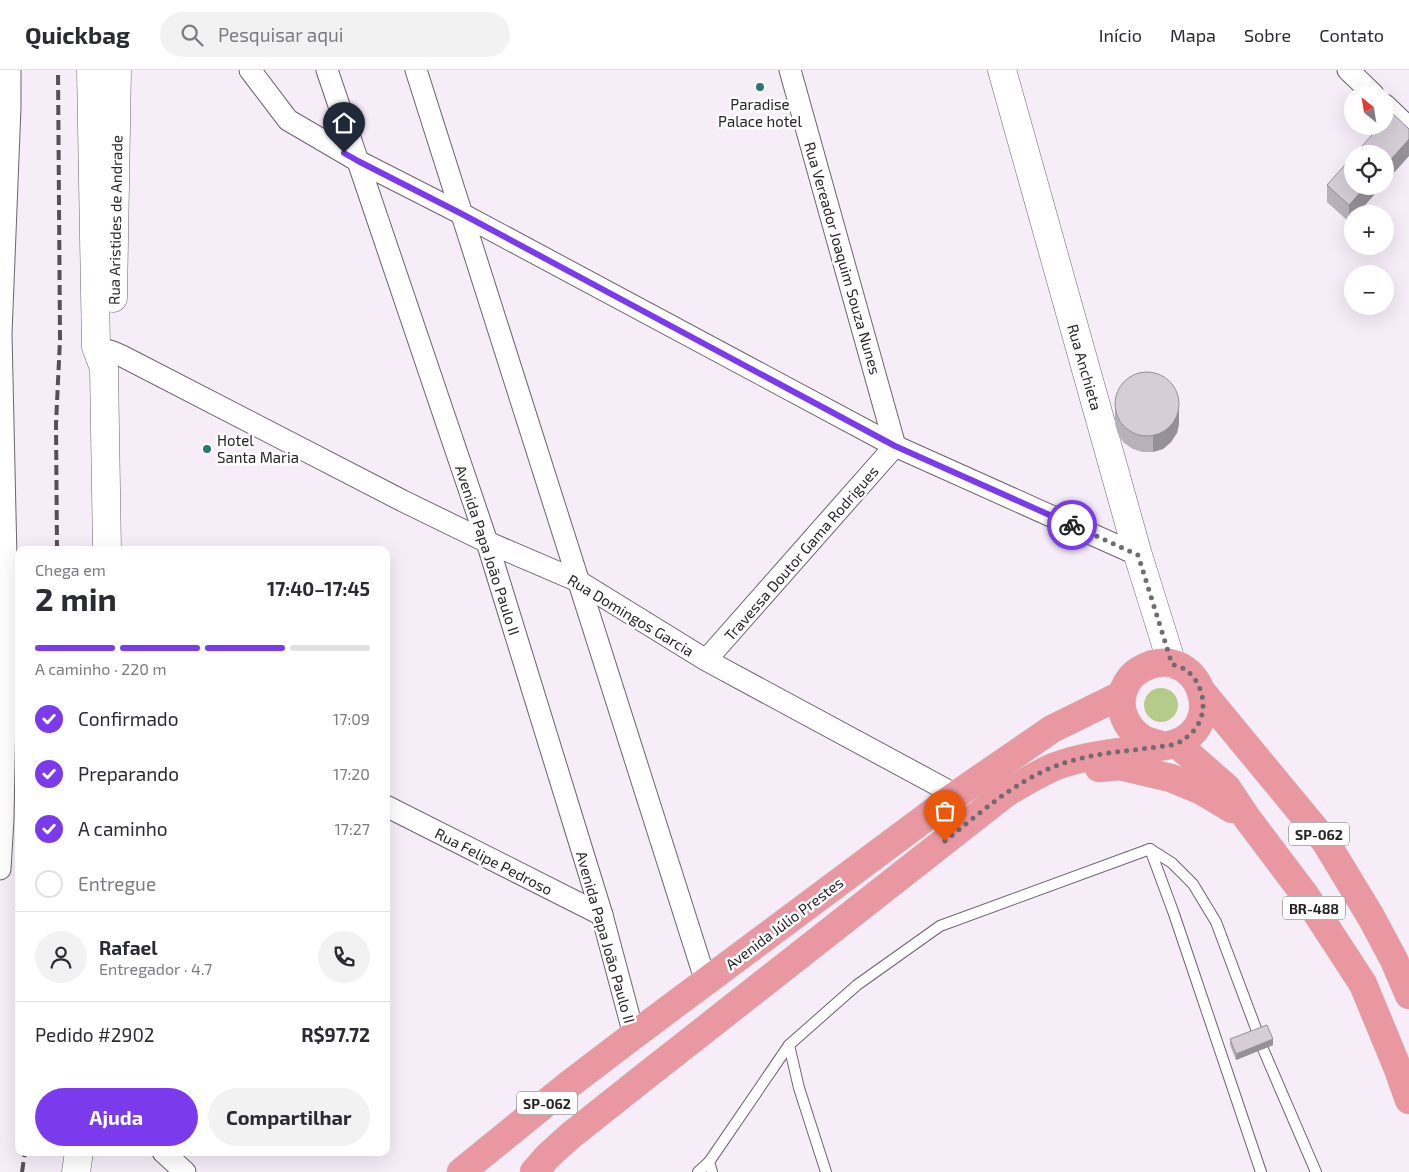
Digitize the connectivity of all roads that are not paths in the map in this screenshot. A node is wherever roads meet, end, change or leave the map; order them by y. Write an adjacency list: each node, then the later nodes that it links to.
1 (10, 70): 11 (street)
2 (91, 70): 17 (main road, Rua Aristides de Andrade)
3 (117, 70): 17 (main road, Rua Aristides de Andrade)
4 (250, 70): 14 (street)
5 (327, 70): 14 (street, Avenida Papa João Paulo II)
6 (417, 70): 15 (street)
7 (790, 70): 18 (street, Rua Vereador Joaquim Souza Nunes)
8 (1002, 70): 21 (main road, Rua Anchieta)
9 (1348, 70): 10 (street)
10 (1364, 85)
11 (5, 107): 16 (street)
12 (1394, 114): 13 (street)
13 (1409, 128)
14 (358, 161): 15 (street); 19 (street, Avenida Papa João Paulo II)
15 (462, 214): 18 (street); 22 (street)
16 (1, 334): 23 (street)
17 (104, 356): 19 (street, Rua Domingos Garcia); 20 (main road, Rua Aristides de Andrade)
18 (895, 446): 21 (street); 24 (street, Travessa Doutor Gama Rodrigues)
19 (487, 542): 22 (street, Rua Domingos Garcia); 36 (street, Avenida Papa João Paulo II)
20 (107, 546)
21 (1138, 555): 25 (main road, Rua Anchieta)
22 (578, 581): 24 (street, Rua Domingos Garcia); 37 (street)
23 (3, 603): 29 (street)
24 (706, 660): 31 (street, Rua Domingos Garcia)
25 (1172, 664): 26 (main road, SP-062); 27 (main road)
26 (1202, 692): 28 (main road); 38 (main road, SP-062)
27 (1121, 695): 28 (main road); 31 (main road, Avenida Júlio Prestes / SP-062)
28 (1171, 745): 30 (main road, SP-062); 33 (main road, BR-488)
29 (2, 750): 35 (street)
30 (1006, 793): 33 (main road); 39 (main road, SP-062)
31 (956, 795): 37 (main road, Avenida Júlio Prestes / SP-062)
32 (390, 808): 36 (street, Rua Felipe Pedroso)
33 (1247, 818): 44 (main road, BR-488)
34 (1150, 849): 40 (lane); 42 (lane); 55 (lane)
35 (0, 869)
36 (602, 915): 41 (street, Avenida Papa João Paulo II)
37 (714, 976): 39 (main road); 41 (main road, Avenida Júlio Prestes / SP-062)
38 (1409, 995)
39 (744, 999): 52 (main road, SP-062)
40 (1258, 1034)
41 (634, 1035): 51 (main road, Avenida Júlio Prestes / SP-062)
42 (789, 1045): 47 (lane); 54 (lane)
43 (1263, 1049): 48 (lane)
44 (1409, 1100)
45 (78, 1156): 49 (main road)
46 (167, 1156): 50 (street)
47 (710, 1167): 53 (lane)
48 (1312, 1170)
49 (76, 1172)
50 (185, 1172)
51 (461, 1172)
52 (534, 1172)
53 (698, 1172)
54 (826, 1172)
55 (1261, 1172)

